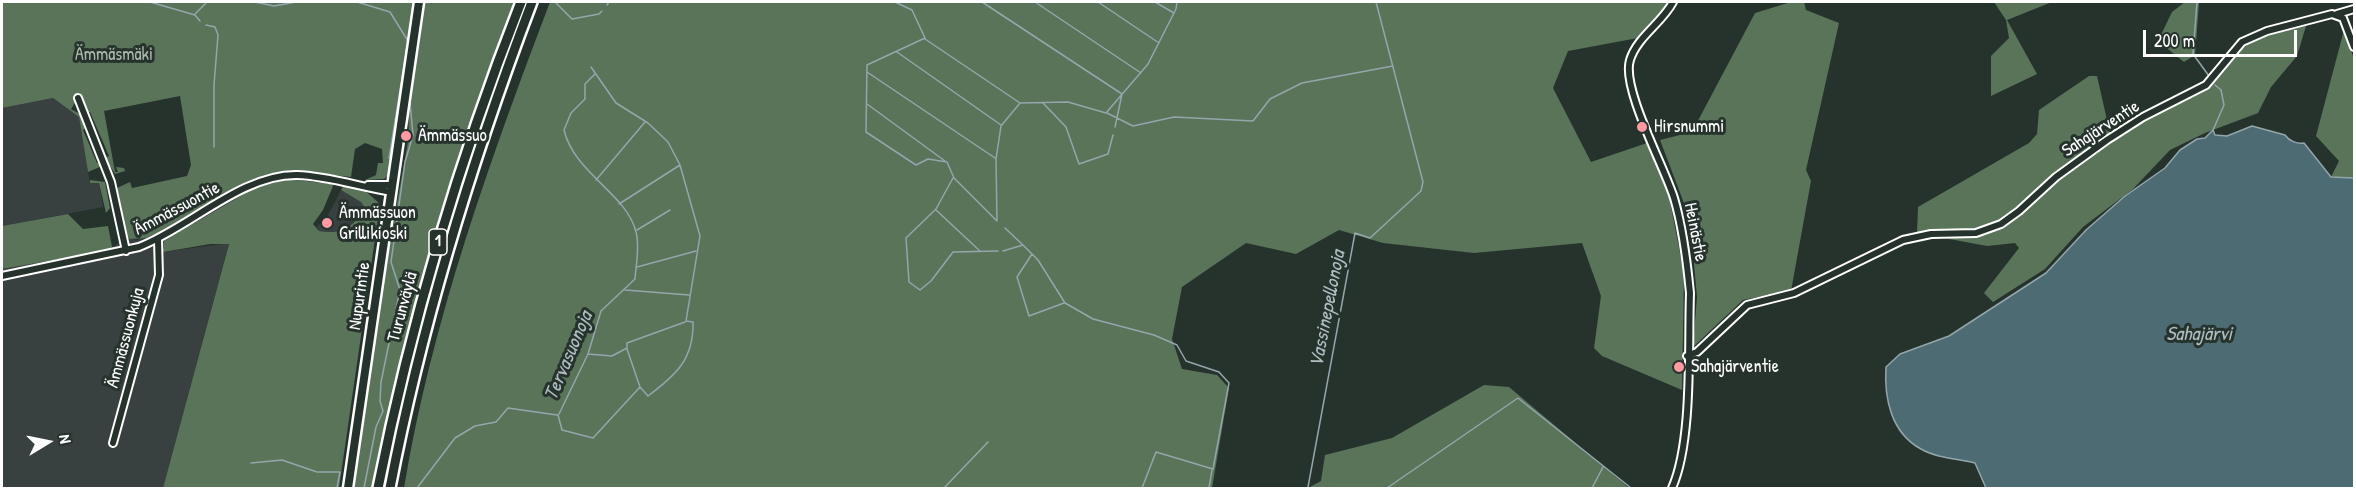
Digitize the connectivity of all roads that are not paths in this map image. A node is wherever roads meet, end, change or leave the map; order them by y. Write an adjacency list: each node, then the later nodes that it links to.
1 (420, 2): 11 (main road, Nupurintie)
2 (521, 2): 18 (highway, Turunväylä / 1)
3 (532, 2): 19 (highway, Turunväylä / 1)
4 (1673, 2): 15 (street, Heinästie)
5 (2355, 9): 6 (street, Sahajärventie)
6 (2337, 14): 8 (street); 15 (street, Sahajärventie)
7 (2355, 31): 8 (street)
8 (2352, 38): 9 (street)
9 (2355, 47)
10 (78, 98): 13 (street)
11 (393, 188): 12 (street, Ämmässuontie); 17 (main road, Nupurintie)
12 (158, 240): 13 (street, Ämmässuontie); 16 (street, Ämmässuonkuja)
13 (126, 251): 14 (street, Ämmässuontie)
14 (2, 276)
15 (1687, 356): 20 (street, Heinästie)
16 (113, 443)
17 (348, 489)
18 (378, 489)
19 (390, 489)
20 (1672, 489)

